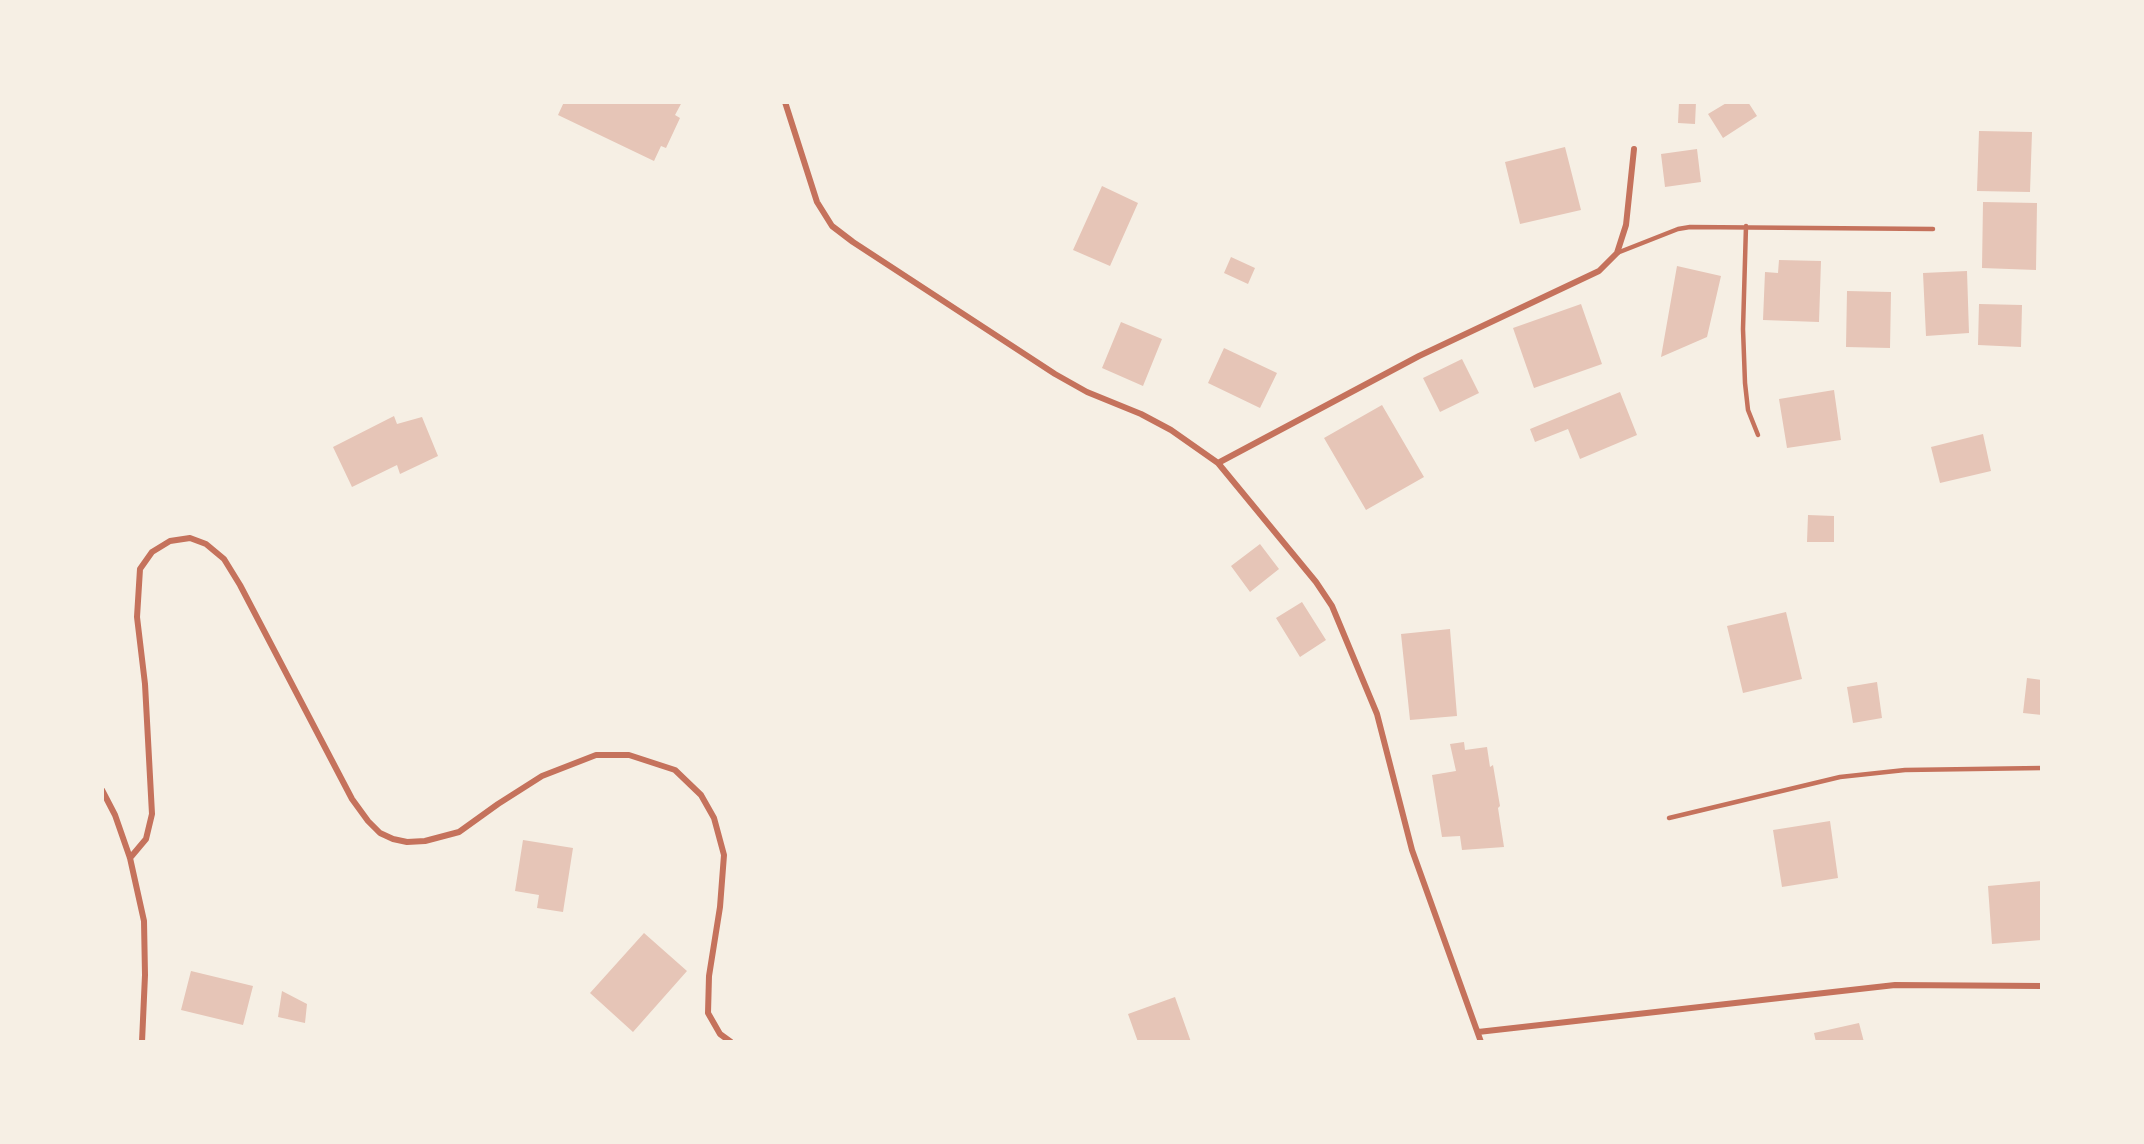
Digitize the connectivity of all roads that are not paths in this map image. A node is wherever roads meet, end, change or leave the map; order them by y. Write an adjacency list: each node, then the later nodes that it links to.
1 (785, 102): 7 (street)
2 (1634, 149): 5 (street)
3 (1746, 226): 4 (lane); 5 (lane); 6 (lane)
4 (1933, 229)
5 (1617, 252): 7 (street)
6 (1758, 435)
7 (1218, 463): 13 (street)
8 (2042, 768): 10 (lane)
9 (102, 790): 11 (street)
10 (1669, 818)
11 (130, 858): 14 (street); 15 (street)
12 (2042, 986): 13 (street)
13 (1478, 1032): 16 (street)
14 (142, 1042)
15 (731, 1042)
16 (1481, 1042)

